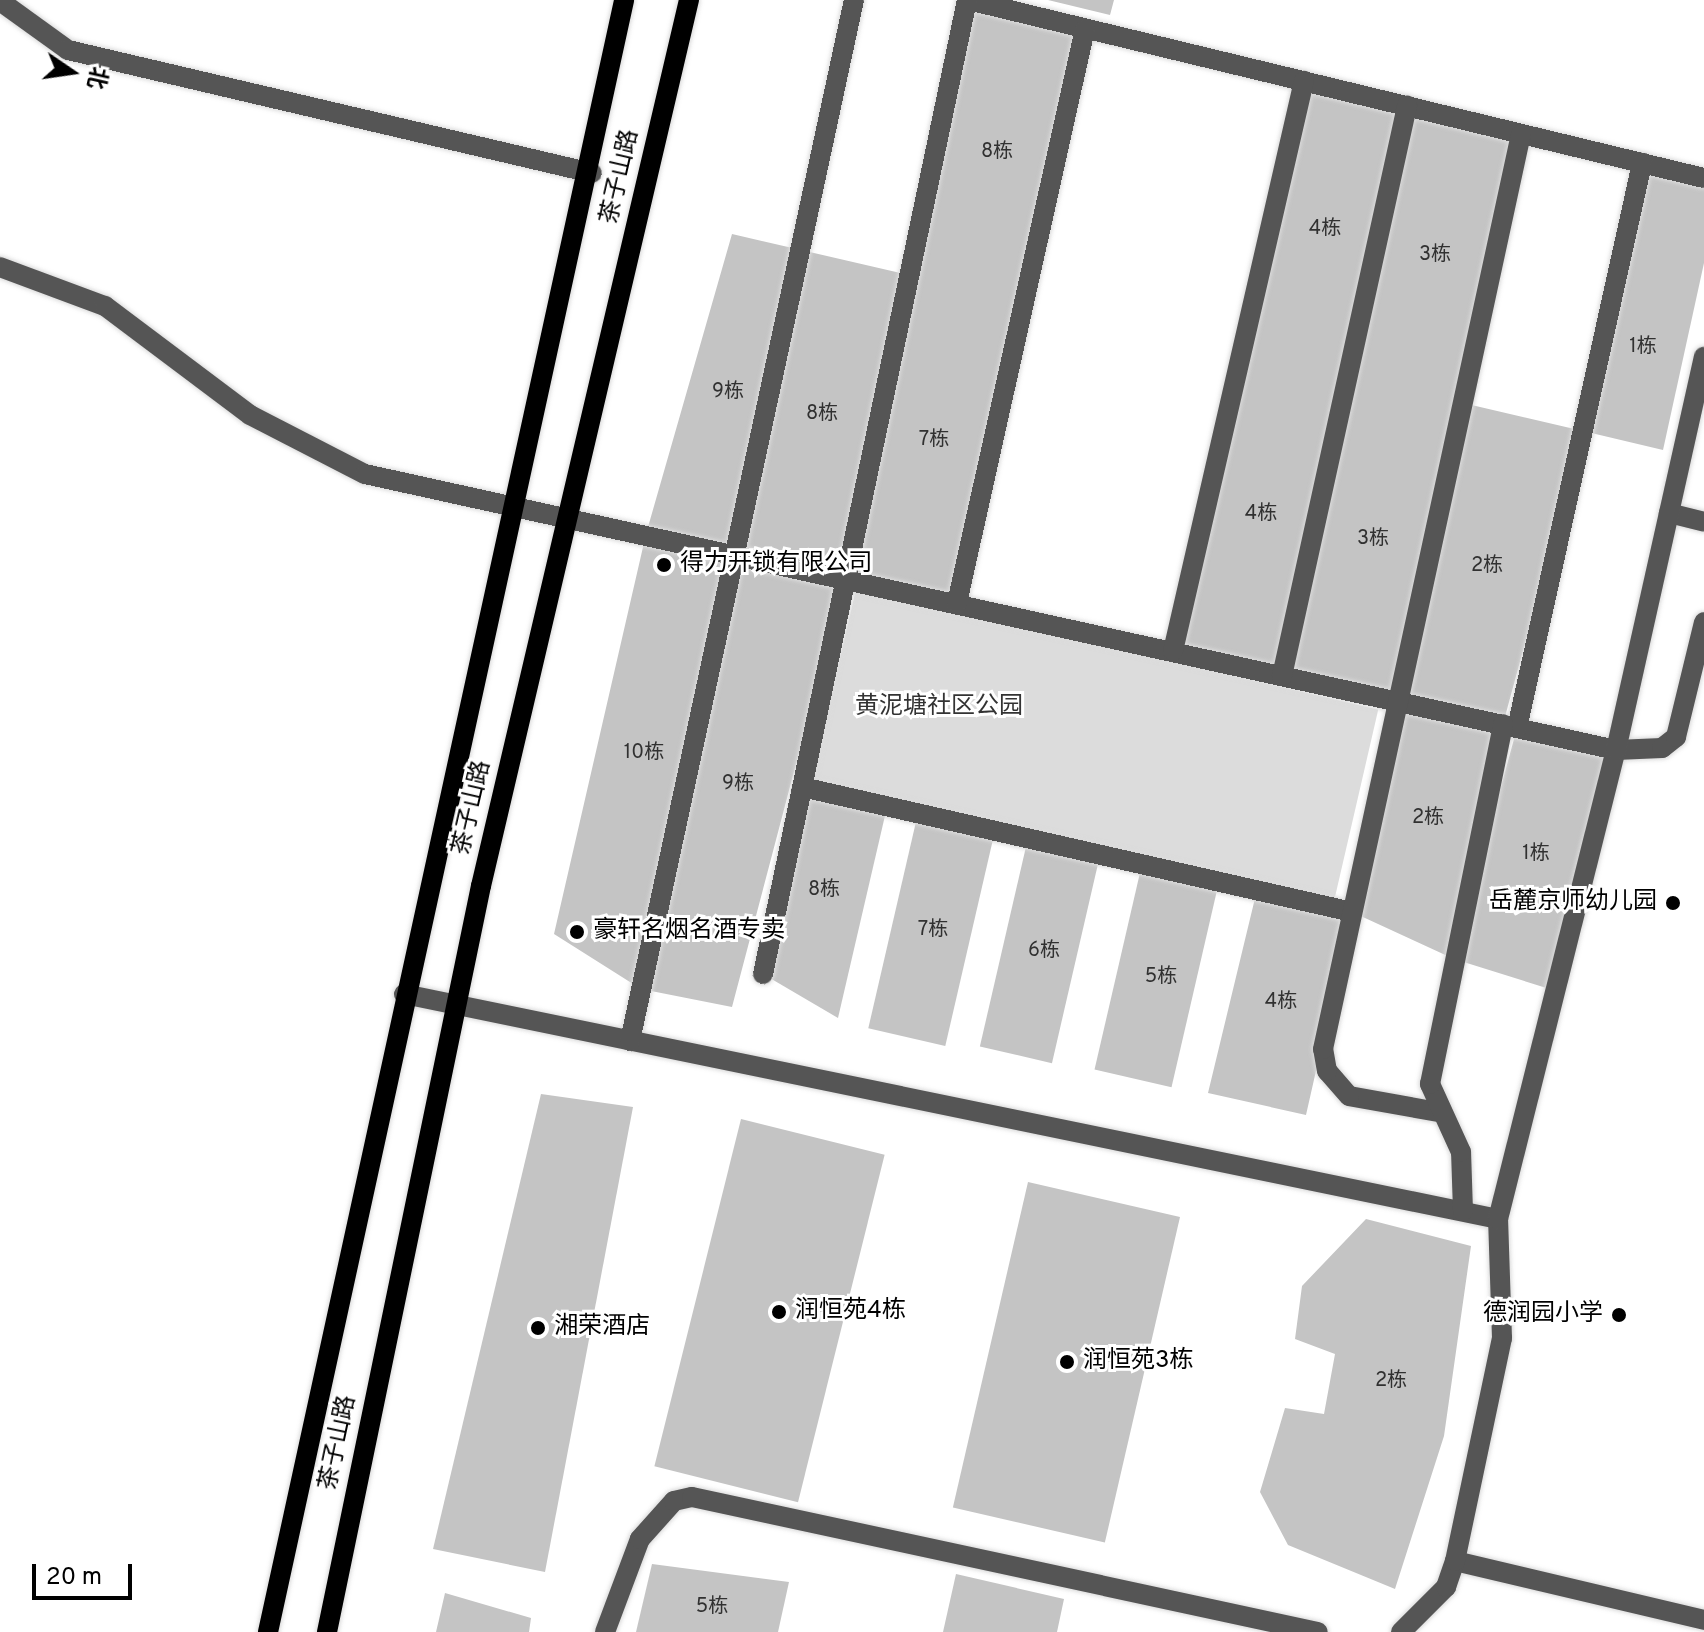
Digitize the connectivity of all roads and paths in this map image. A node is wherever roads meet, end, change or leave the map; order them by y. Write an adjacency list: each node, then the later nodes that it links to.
1 (624, 0): 11 (main road, 茶子山路)
2 (689, 0): 17 (main road, 茶子山路)
3 (854, 0): 19 (street)
4 (968, 0): 6 (street); 20 (street)
5 (0, 1): 11 (street)
6 (1085, 29): 7 (street); 21 (street)
7 (1304, 81): 8 (street); 23 (street)
8 (1407, 106): 9 (street); 24 (street)
9 (1521, 134): 10 (street); 25 (street)
10 (1642, 163): 12 (street); 26 (street)
11 (592, 173): 15 (main road, 茶子山路)
12 (1704, 178)
13 (0, 267): 15 (street)
14 (1704, 357): 16 (street)
15 (515, 505): 17 (street); 31 (main road, 茶子山路)
16 (1669, 513): 18 (street); 27 (street)
17 (568, 517): 19 (street); 32 (main road, 茶子山路)
18 (1704, 522)
19 (735, 554): 20 (street); 33 (street)
20 (845, 578): 21 (street); 28 (street)
21 (957, 603): 23 (street)
22 (1704, 622): 27 (street)
23 (1173, 651): 24 (street)
24 (1282, 676): 25 (street)
25 (1399, 701): 26 (street); 29 (street)
26 (1510, 726): 27 (street); 34 (street)
27 (1616, 750): 36 (street)
28 (802, 787): 29 (street); 30 (street)
29 (1352, 912): 34 (street)
30 (763, 974)
31 (404, 994): 32 (street); 39 (main road, 茶子山路)
32 (456, 1005): 33 (street); 40 (main road, 茶子山路)
33 (630, 1041): 35 (street)
34 (1438, 1112): 35 (street)
35 (1463, 1211): 36 (street)
36 (1498, 1219): 37 (street)
37 (1455, 1561): 38 (street); 43 (street)
38 (1704, 1620)
39 (268, 1632)
40 (327, 1632)
41 (605, 1632): 42 (street)
42 (1318, 1632)
43 (1401, 1632)

